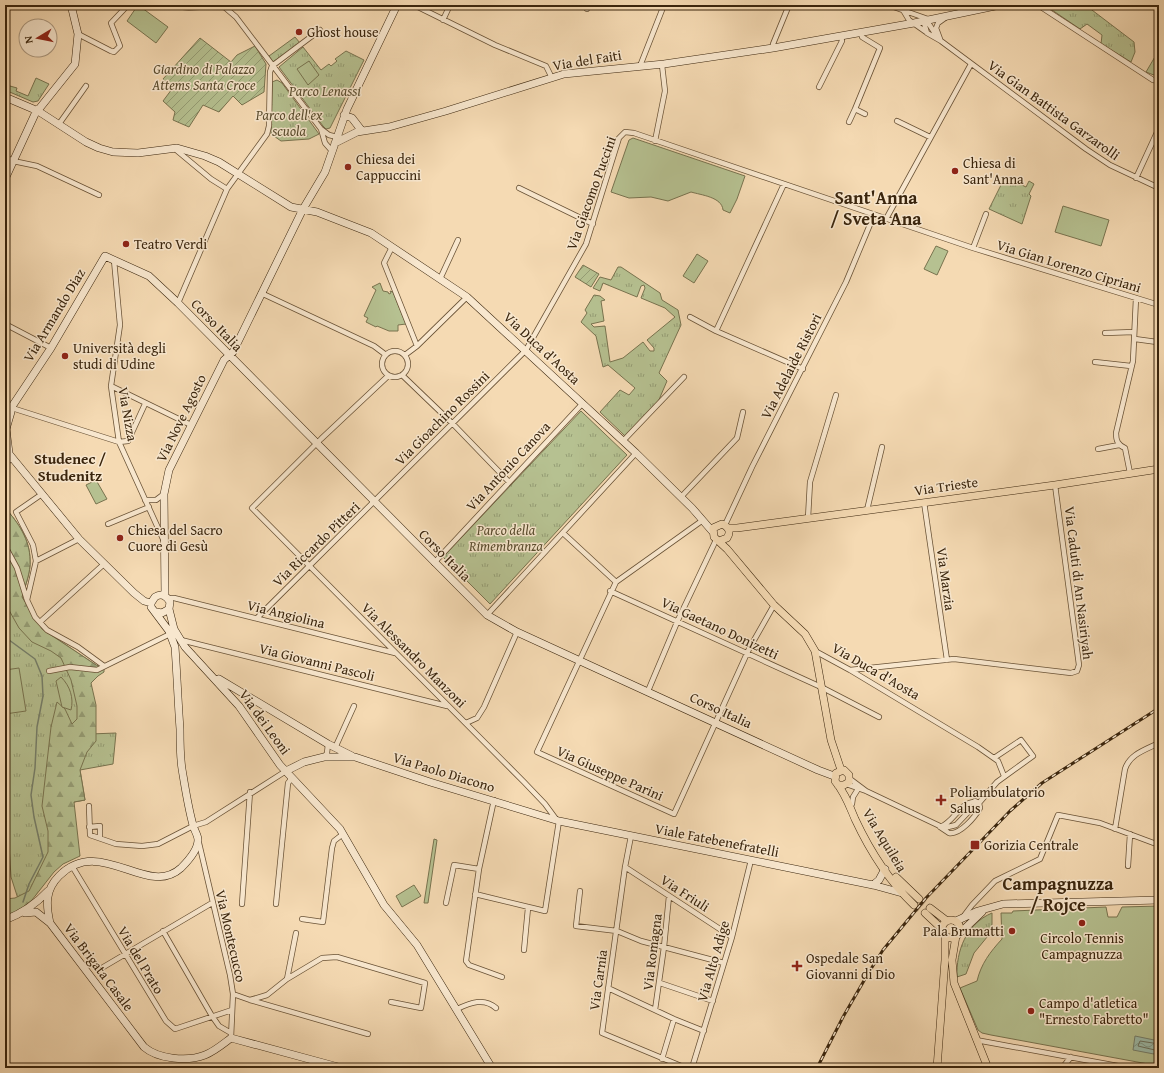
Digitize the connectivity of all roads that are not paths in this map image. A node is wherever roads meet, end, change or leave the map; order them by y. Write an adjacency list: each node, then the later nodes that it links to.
1 (71, 5): 23 (main road)
2 (128, 5): 23 (street)
3 (171, 5): 4 (street)
4 (210, 5)
5 (222, 5): 29 (street)
6 (397, 5): 39 (main road, Via Nove Agosto)
7 (414, 5): 17 (street)
8 (450, 5): 17 (street)
9 (664, 5): 30 (street)
10 (789, 5): 26 (street)
11 (888, 5): 14 (street)
12 (1000, 5): 16 (main road, Via del Faiti)
13 (1042, 5): 32 (street)
14 (903, 10): 15 (street); 19 (street, Via Gian Battista Garzarolli)
15 (913, 13): 18 (street); 19 (street)
16 (947, 17): 18 (main road, Via del Faiti); 25 (street)
17 (443, 20): 31 (street)
18 (929, 20): 19 (main road, Via del Faiti); 21 (street); 25 (street, Via Gian Battista Garzarolli)
19 (912, 24): 21 (street, Via Gian Battista Garzarolli); 22 (main road, Via del Faiti)
20 (320, 30): 29 (street)
21 (927, 32): 25 (street, Via Gian Battista Garzarolli)
22 (861, 33): 24 (main road, Via del Faiti); 36 (street)
23 (78, 34): 37 (main road)
24 (841, 36): 26 (main road, Via del Faiti); 34 (street)
25 (941, 41): 28 (street, Via Gian Battista Garzarolli)
26 (773, 48): 27 (main road, Via del Faiti)
27 (662, 64): 30 (main road, Via del Faiti); 48 (street)
28 (971, 64): 46 (street); 53 (street, Via Gian Battista Garzarolli)
29 (272, 66): 44 (street); 52 (street)
30 (640, 66): 31 (main road, Via del Faiti)
31 (552, 78): 45 (main road, Via del Faiti)
32 (1159, 82)
33 (86, 86): 42 (street)
34 (819, 88)
35 (5, 97): 37 (main road)
36 (855, 109): 38 (street); 41 (street)
37 (38, 111): 42 (main road); 51 (main road)
38 (865, 114)
39 (344, 116): 45 (main road); 47 (main road, Via Nove Agosto)
40 (897, 121): 46 (street)
41 (849, 122)
42 (59, 124): 49 (main road)
43 (1159, 128): 53 (street)
44 (321, 129): 47 (street); 47 (street)
45 (360, 131): 47 (main road); 47 (main road)
46 (930, 137): 63 (street)
47 (335, 141): 60 (main road, Via Nove Agosto)
48 (655, 141): 55 (street, Via Gian Lorenzo Cipriani); 64 (street, Via Giacomo Puccini)
49 (174, 148): 52 (main road, Via Duca d'Aosta); 58 (street)
50 (5, 157): 51 (street)
51 (13, 161): 54 (main road); 59 (street)
52 (238, 174): 58 (street); 60 (main road, Via Duca d'Aosta)
53 (1136, 178): 57 (street, Via Gian Battista Garzarolli)
54 (5, 179)
55 (784, 184): 62 (street, Via Gian Lorenzo Cipriani); 78 (street)
56 (519, 188): 64 (street)
57 (1159, 188)
58 (227, 189): 74 (street)
59 (99, 195)
60 (303, 209): 66 (main road, Via Duca d'Aosta); 71 (main road, Via Nove Agosto)
61 (986, 214): 67 (street, Via Gian Lorenzo Cipriani)
62 (874, 215): 63 (street, Via Gian Lorenzo Cipriani); 91 (street, Via Adelaide Ristori)
63 (886, 219): 67 (street, Via Gian Lorenzo Cipriani)
64 (592, 224): 85 (street, Via Giacomo Puccini)
65 (458, 240): 70 (street)
66 (392, 247): 70 (main road, Via Duca d'Aosta); 83 (street)
67 (973, 248): 73 (street, Via Gian Lorenzo Cipriani)
68 (105, 256): 69 (main road, Corso Italia); 84 (main road, Via Armando Diaz)
69 (114, 260): 74 (main road, Corso Italia); 95 (street, Via Nizza)
70 (440, 279): 72 (main road, Via Duca d'Aosta)
71 (261, 293): 86 (street); 87 (main road, Via Nove Agosto)
72 (467, 297): 83 (street); 85 (main road, Via Duca d'Aosta)
73 (1136, 298): 75 (street, Via Gian Lorenzo Cipriani); 79 (street)
74 (178, 303): 87 (main road, Corso Italia)
75 (1159, 305)
76 (690, 317): 78 (street)
77 (5, 324): 84 (street)
78 (716, 331): 91 (street)
79 (1134, 332): 80 (street); 81 (street)
80 (1104, 333)
81 (1135, 338): 82 (street); 90 (street)
82 (1156, 342)
83 (417, 346): 88 (street)
84 (51, 348): 100 (main road, Via Armando Diaz)
85 (526, 350): 97 (main road, Via Duca d'Aosta); 103 (street, Via Gioachino Rossini)
86 (386, 355): 88 (street); 92 (street)
87 (229, 356): 104 (main road, Via Nove Agosto); 108 (main road, Corso Italia)
88 (405, 356): 93 (street)
89 (1096, 362): 90 (street)
90 (1132, 366): 109 (street)
91 (803, 369): 132 (street, Via Adelaide Ristori)
92 (388, 376): 93 (street); 108 (street)
93 (402, 376): 103 (street)
94 (684, 377): 106 (street)
95 (110, 386): 99 (street); 107 (street, Via Nizza)
96 (836, 395): 128 (street)
97 (583, 403): 106 (main road, Via Duca d'Aosta); 117 (street, Via Antonio Canova)
98 (5, 404): 100 (main road)
99 (146, 404): 104 (street); 107 (street)
100 (12, 408): 102 (main road); 105 (main road); 107 (street)
101 (743, 412): 121 (street)
102 (5, 417)
103 (453, 424): 117 (street); 123 (street, Via Gioachino Rossini)
104 (190, 425): 120 (main road, Via Nove Agosto)
105 (6, 430): 112 (main road)
106 (623, 441): 113 (main road, Via Duca d'Aosta)
107 (119, 442): 122 (street, Via Nizza)
108 (316, 443): 123 (main road, Corso Italia); 141 (street, Via Alessandro Manzoni)
109 (1119, 445): 111 (street); 116 (street)
110 (882, 447): 127 (street)
111 (1098, 449)
112 (9, 454): 114 (street); 119 (main road)
113 (636, 454): 121 (main road, Via Duca d'Aosta); 133 (street)
114 (5, 464)
115 (1159, 469): 116 (main road, Via Trieste)
116 (1130, 473): 118 (main road, Via Trieste)
117 (509, 482): 139 (street, Via Antonio Canova)
118 (1055, 485): 124 (main road, Via Trieste); 162 (street, Via Caduti di An Nasiriyah)
119 (42, 494): 134 (main road); 138 (street)
120 (164, 494): 122 (street); 135 (main road, Via Nove Agosto)
121 (681, 497): 126 (main road, Via Duca d'Aosta)
122 (145, 500): 125 (street, Via Nizza)
123 (374, 502): 139 (main road, Corso Italia); 141 (street, Via Riccardo Pitteri)
124 (924, 502): 127 (main road, Via Trieste); 162 (street, Via Marzia)
125 (149, 508): 130 (street); 135 (street, Via Nizza)
126 (692, 508): 129 (main road, Via Duca d'Aosta); 131 (main road, Via Duca d'Aosta)
127 (867, 510): 128 (main road, Via Trieste)
128 (808, 518): 132 (main road, Via Trieste)
129 (702, 520): 131 (main road, Via Duca d'Aosta); 142 (street)
130 (108, 524)
131 (714, 528): 132 (main road); 136 (main road, Via Duca d'Aosta)
132 (727, 528): 136 (main road)
133 (563, 533): 142 (street); 149 (street)
134 (79, 539): 138 (street); 140 (main road)
135 (164, 540): 145 (main road)
136 (720, 540): 147 (main road, Via Duca d'Aosta); 151 (street)
137 (5, 546): 144 (street)
138 (36, 561): 144 (street)
139 (434, 563): 149 (main road, Corso Italia)
140 (104, 564): 146 (main road); 152 (street)
141 (310, 565): 150 (street, Via Riccardo Pitteri); 160 (street, Via Alessandro Manzoni)
142 (616, 582): 143 (street)
143 (610, 591): 151 (street, Via Gaetano Donizetti); 161 (street)
144 (26, 600): 152 (street)
145 (167, 600): 146 (main road); 148 (main road); 150 (street, Via Angiolina); 154 (main road); 155 (main road, Via dei Leoni)
146 (149, 601): 148 (main road)
147 (774, 605): 158 (main road, Via Duca d'Aosta); 159 (street)
148 (156, 612): 154 (main road)
149 (487, 615): 153 (main road, Corso Italia)
150 (257, 618): 160 (street, Via Angiolina)
151 (678, 620): 159 (street, Via Gaetano Donizetti); 169 (street)
152 (40, 622): 163 (street)
153 (517, 632): 161 (main road, Corso Italia); 175 (street)
154 (169, 633): 156 (main road); 163 (street)
155 (179, 639): 157 (main road, Via dei Leoni); 172 (street, Via Giovanni Pascoli)
156 (175, 647): 157 (main road); 196 (main road)
157 (185, 647): 166 (main road, Via dei Leoni)
158 (815, 651): 164 (street, Via Duca d'Aosta); 167 (main road, Via Aquileia)
159 (747, 652): 167 (street, Via Gaetano Donizetti); 174 (street)
160 (395, 653): 172 (street, Via Alessandro Manzoni)
161 (580, 660): 169 (main road, Corso Italia); 174 (street, Via Giuseppe Parini)
162 (947, 660): 164 (street, Via Caduti di An Nasiriyah)
163 (104, 666): 165 (street)
164 (850, 670): 181 (street, Via Duca d'Aosta)
165 (48, 671)
166 (213, 675): 168 (main road); 170 (main road, Via dei Leoni)
167 (821, 687): 173 (street, Via Gaetano Donizetti); 183 (main road, Via Aquileia)
168 (240, 691): 170 (street); 177 (main road)
169 (648, 691): 174 (main road, Corso Italia)
170 (230, 694): 182 (main road, Via dei Leoni)
171 (354, 706): 178 (street)
172 (449, 707): 175 (street, Via Alessandro Manzoni)
173 (879, 717)
174 (716, 722): 183 (main road, Corso Italia)
175 (466, 723): 195 (street, Via Alessandro Manzoni)
176 (1159, 743): 199 (street)
177 (328, 744): 178 (main road); 179 (street)
178 (335, 748): 180 (main road)
179 (324, 757): 180 (main road, Via Paolo Diacono); 182 (main road, Via Paolo Diacono)
180 (355, 757): 191 (main road, Via Paolo Diacono)
181 (994, 758): 184 (street); 184 (street)
182 (286, 771): 185 (main road, Via dei Leoni); 190 (street, Via Paolo Diacono)
183 (837, 773): 186 (main road); 187 (main road, Via Aquileia)
184 (1004, 776): 192 (street)
185 (292, 778): 200 (main road, Via dei Leoni); 222 (street)
186 (848, 781): 187 (main road); 188 (street); 189 (street); 193 (main road, Via Aquileia)
187 (838, 785): 211 (main road, Via Aquileia)
188 (858, 789): 189 (street); 193 (street)
189 (866, 791): 198 (street)
190 (250, 792): 196 (street, Via Paolo Diacono); 221 (street)
191 (494, 800): 195 (main road, Via Paolo Diacono); 210 (street)
192 (977, 802): 198 (street); 198 (street)
193 (852, 804): 216 (main road, Via Aquileia)
194 (88, 806): 197 (street)
195 (557, 820): 202 (main road, Viale Fatebenefratelli); 223 (street)
196 (193, 826): 203 (street, Via Paolo Diacono); 204 (main road)
197 (89, 827): 203 (street); 203 (street)
198 (940, 827)
199 (1115, 829): 201 (street); 226 (street)
200 (343, 834): 227 (street); 253 (main road, Via dei Leoni)
201 (1131, 834): 205 (street); 208 (street)
202 (631, 836): 206 (main road, Viale Fatebenefratelli); 209 (street, Via Carnia)
203 (100, 838)
204 (198, 839): 207 (main road); 219 (street, Via Montecucco)
205 (1159, 845)
206 (751, 860): 212 (main road, Viale Fatebenefratelli); 238 (street, Via Alto Adige)
207 (72, 866): 213 (main road); 241 (street, Via del Prato)
208 (1128, 866)
209 (625, 867): 217 (street, Via Friuli); 234 (street, Via Carnia)
210 (479, 869): 215 (street); 220 (street)
211 (885, 869): 212 (main road); 216 (main road, Via Aquileia)
212 (873, 885): 216 (main road, Viale Fatebenefratelli)
213 (48, 891): 225 (main road); 231 (main road, Via Brigata Casale)
214 (580, 891): 234 (street, Via Carnia)
215 (475, 894): 223 (street); 244 (street)
216 (902, 894)
217 (669, 896): 238 (street, Via Friuli); 239 (street, Via Romagna)
218 (1159, 900): 224 (main road)
219 (212, 903): 233 (street); 248 (street, Via Montecucco)
220 (446, 903)
221 (242, 904)
222 (276, 904)
223 (528, 908): 240 (street)
224 (987, 908): 226 (main road); 236 (main road)
225 (23, 913): 228 (main road); 231 (main road)
226 (963, 917): 230 (main road)
227 (302, 919)
228 (5, 920)
229 (946, 921): 230 (main road); 232 (main road); 232 (main road)
230 (956, 921): 236 (main road)
231 (50, 923): 260 (main road, Via Brigata Casale)
232 (942, 928): 237 (main road)
233 (163, 931): 241 (street); 256 (street)
234 (616, 931): 239 (street); 247 (street, Via Carnia)
235 (296, 933): 245 (street)
236 (958, 934): 237 (main road); 261 (main road)
237 (945, 936): 268 (main road)
238 (732, 937): 242 (street, Via Alto Adige)
239 (664, 947): 242 (street); 246 (street, Via Romagna)
240 (524, 950)
241 (125, 955): 243 (street); 256 (street, Via del Prato)
242 (724, 963): 250 (street, Via Alto Adige)
243 (100, 969)
244 (502, 977)
245 (287, 979): 249 (street); 251 (street)
246 (660, 983): 250 (street); 255 (street, Via Romagna)
247 (608, 988): 255 (street); 263 (street, Via Carnia)
248 (233, 994): 249 (street); 254 (street, Via Montecucco)
249 (250, 1000): 259 (street)
250 (713, 1001): 258 (street, Via Alto Adige)
251 (391, 1002)
252 (496, 1008): 253 (street)
253 (457, 1009): 265 (main road, Via dei Leoni)
254 (232, 1010): 256 (street); 260 (street, Via Montecucco)
255 (655, 1010): 257 (street)
256 (212, 1016): 260 (street)
257 (674, 1019): 258 (street); 263 (street)
258 (704, 1031): 267 (street, Via Alto Adige)
259 (368, 1034)
260 (231, 1035): 264 (main road)
261 (976, 1040): 262 (street); 269 (main road)
262 (1071, 1057): 270 (street); 271 (street)
263 (662, 1059): 266 (street)
264 (342, 1068)
265 (492, 1068)
266 (686, 1068)
267 (692, 1068)
268 (937, 1068)
269 (988, 1068)
270 (1062, 1068)
271 (1129, 1068)

